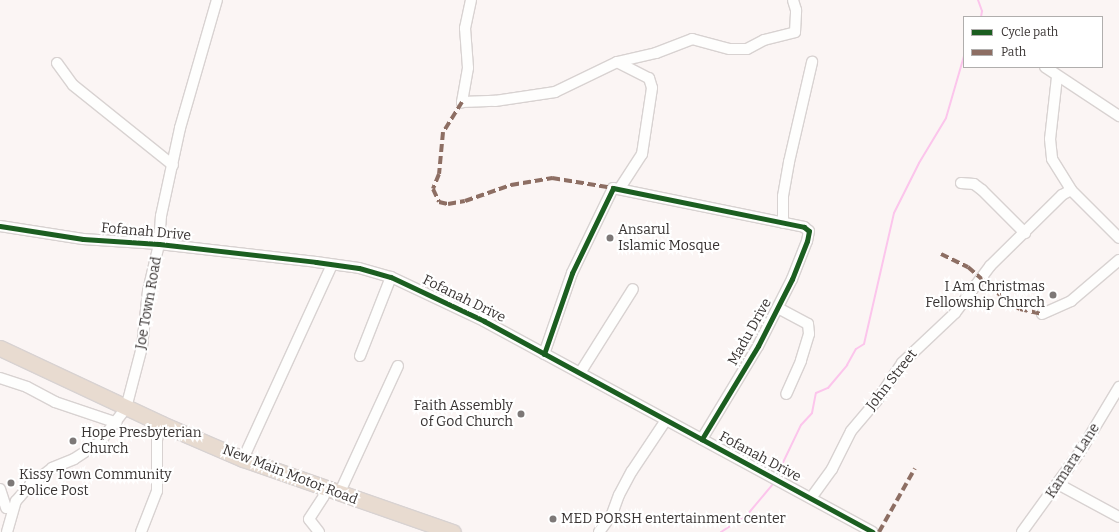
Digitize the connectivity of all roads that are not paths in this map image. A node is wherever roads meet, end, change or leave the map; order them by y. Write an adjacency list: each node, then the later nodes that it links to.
1 (216, 0): 10 (street, Joe Town Road)
2 (471, 0): 4 (street)
3 (793, 0): 4 (street)
4 (617, 62): 12 (street)
5 (812, 62): 14 (street)
6 (57, 63): 10 (street)
7 (1046, 68): 8 (street)
8 (1057, 77): 9 (street); 13 (street)
9 (1119, 116)
10 (173, 165): 18 (street, Joe Town Road)
11 (961, 183): 16 (street)
12 (620, 188): 14 (street); 26 (street)
13 (1071, 190): 16 (street, John Street); 17 (street)
14 (783, 223): 23 (street, Madu Drive)
15 (0, 226): 18 (street, Fofanah Drive)
16 (1025, 233): 42 (street, John Street)
17 (1119, 238)
18 (159, 244): 20 (street, Fofanah Drive); 34 (street, Joe Town Road)
19 (1119, 260): 24 (street)
20 (332, 265): 21 (street, Fofanah Drive); 38 (street)
21 (391, 277): 26 (street, Fofanah Drive); 28 (street)
22 (633, 289): 30 (street)
23 (778, 308): 33 (street); 37 (street, Madu Drive)
24 (1042, 314)
25 (0, 348): 34 (highway, New Main Motor Road)
26 (544, 354): 30 (street, Fofanah Drive)
27 (0, 355): 34 (highway, New Main Motor Road)
28 (360, 356)
29 (398, 366): 41 (street)
30 (580, 373): 35 (street, Fofanah Drive)
31 (0, 378): 34 (street)
32 (1119, 387): 39 (street, Kamara Lane)
33 (786, 394)
34 (122, 414): 36 (highway, New Main Motor Road); 38 (highway, New Main Motor Road); 43 (street, Joe Town Road)
35 (666, 420): 37 (street, Fofanah Drive); 51 (street)
36 (159, 430): 41 (highway, New Main Motor Road); 47 (street)
37 (702, 439): 42 (street, Fofanah Drive)
38 (243, 459): 41 (highway, New Main Motor Road)
39 (1058, 484): 45 (street); 53 (street, Kamara Lane)
40 (0, 489): 44 (street)
41 (331, 495): 48 (street); 49 (highway, New Main Motor Road); 50 (highway, New Main Motor Road)
42 (811, 498): 52 (street, Fofanah Drive)
43 (16, 502): 44 (street); 46 (street, Joe Town Road)
44 (3, 509)
45 (1119, 517)
46 (8, 532)
47 (142, 532)
48 (319, 532)
49 (434, 532)
50 (453, 532)
51 (599, 532)
52 (872, 532)
53 (1022, 532)

